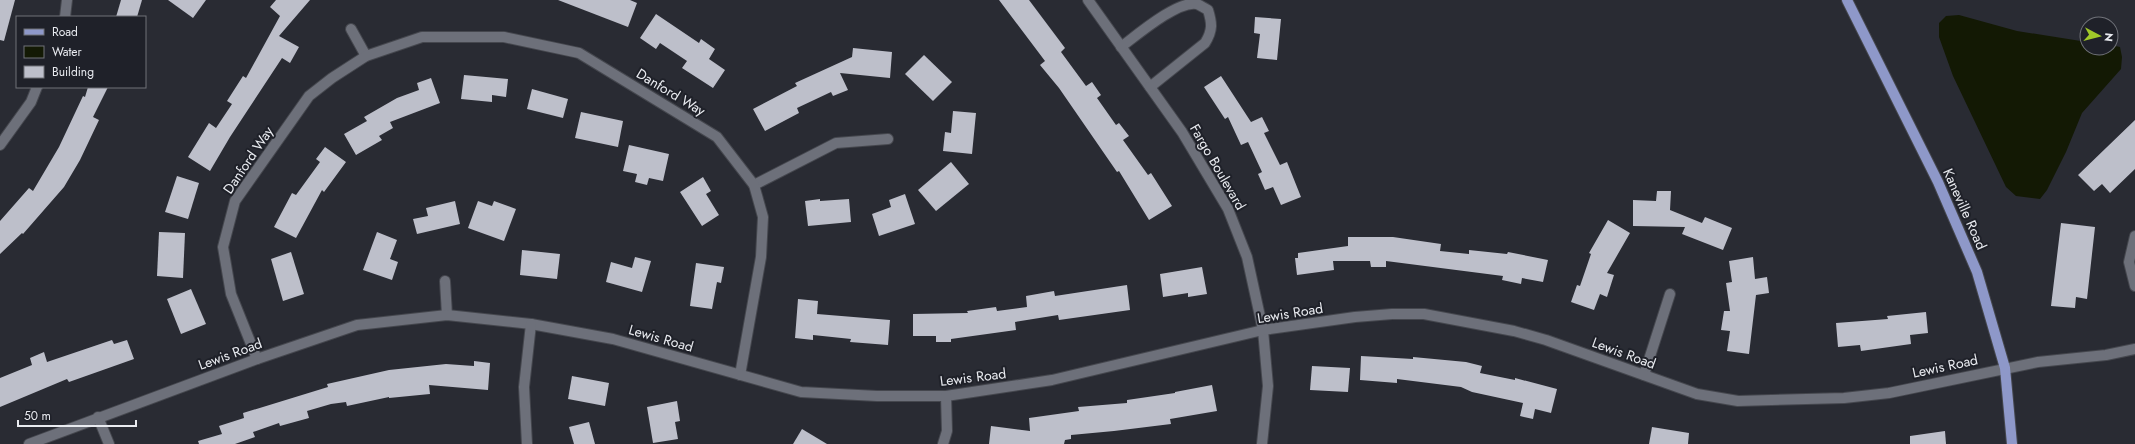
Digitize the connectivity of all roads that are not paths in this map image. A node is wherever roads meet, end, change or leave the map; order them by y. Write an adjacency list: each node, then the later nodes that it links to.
1 (66, 0): 4 (street)
2 (1088, 0): 6 (street, Fargo Boulevard)
3 (1847, 0): 22 (main road, Kaneville Road)
4 (65, 16)
5 (351, 29): 7 (street)
6 (1121, 46): 8 (street, Fargo Boulevard); 8 (street)
7 (366, 56): 12 (street, Danford Way); 21 (street, Danford Way)
8 (1150, 87): 19 (street, Fargo Boulevard)
9 (37, 88): 11 (street)
10 (888, 139): 12 (street)
11 (0, 145)
12 (754, 185): 23 (street, Danford Way)
13 (2135, 236): 15 (street)
14 (445, 281): 17 (street)
15 (2135, 286)
16 (1670, 294): 24 (street)
17 (447, 314): 18 (street, Lewis Road); 21 (street, Lewis Road)
18 (531, 324): 23 (street, Lewis Road); 29 (street)
19 (1263, 330): 24 (street, Lewis Road); 25 (street, Lewis Road); 31 (street, Fargo Boulevard)
20 (2135, 349): 22 (street, Lewis Road)
21 (257, 359): 26 (street, Lewis Road)
22 (2005, 368): 24 (street, Lewis Road); 32 (main road, Kaneville Road)
23 (740, 375): 25 (street, Lewis Road)
24 (1644, 375)
25 (946, 396): 30 (street)
26 (98, 417): 27 (street, Lewis Road); 28 (street)
27 (29, 444)
28 (109, 444)
29 (527, 444)
30 (943, 444)
31 (1262, 444)
32 (2012, 444)

